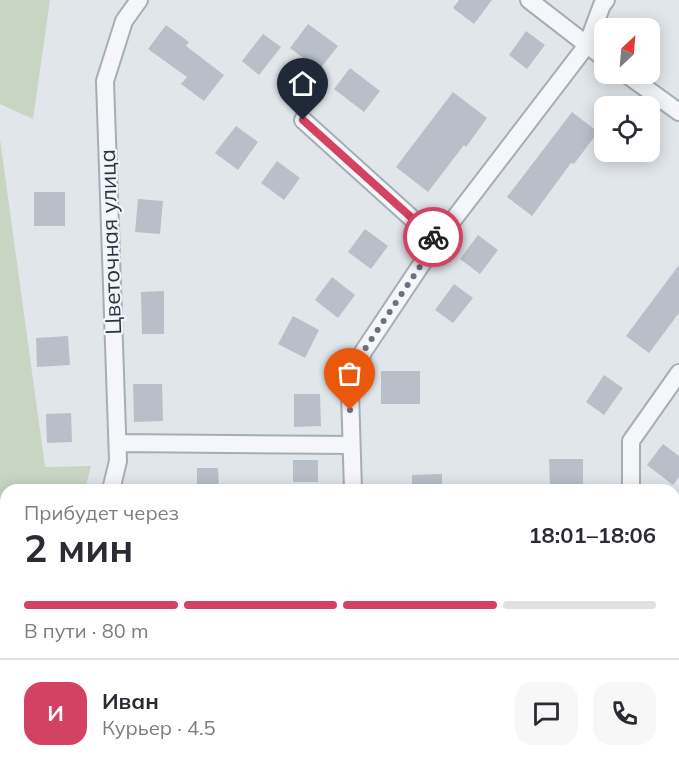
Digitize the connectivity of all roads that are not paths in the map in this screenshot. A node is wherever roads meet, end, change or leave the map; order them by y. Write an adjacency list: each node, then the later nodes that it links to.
1 (139, 0): 11 (street, Цветочная улица)
2 (529, 0): 4 (street)
3 (606, 0): 4 (street)
4 (587, 45): 5 (street); 9 (street)
5 (594, 50)
6 (640, 84): 7 (street)
7 (679, 112)
8 (303, 120): 9 (street)
9 (437, 241): 12 (street)
10 (679, 373): 15 (street)
11 (118, 443): 12 (street); 13 (street, Цветочная улица)
12 (351, 445): 14 (street)
13 (112, 484)
14 (353, 484)
15 (631, 484)

